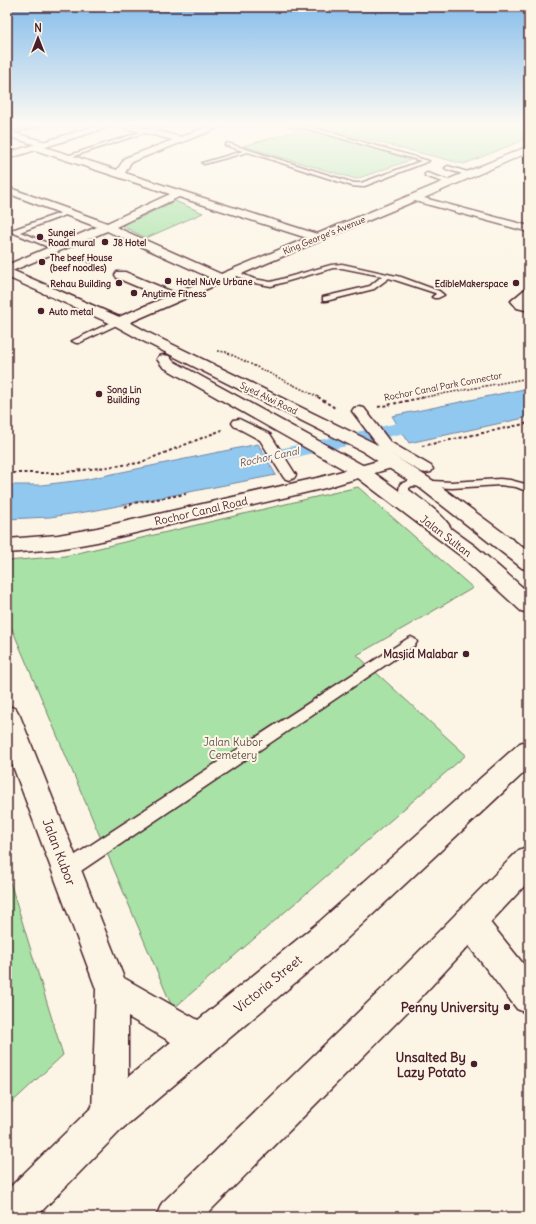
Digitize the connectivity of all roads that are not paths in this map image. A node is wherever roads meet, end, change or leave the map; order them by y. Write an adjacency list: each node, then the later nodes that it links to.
1 (145, 182): 6 (street)
2 (343, 182): 3 (lane)
3 (370, 182)
4 (449, 182): 7 (street, King George's Avenue)
5 (7, 190): 8 (street)
6 (179, 193): 9 (street); 13 (street)
7 (414, 198): 11 (street); 13 (street, King George's Avenue)
8 (68, 212): 9 (street); 12 (lane)
9 (107, 227): 14 (street); 19 (street)
10 (7, 229): 12 (lane)
11 (529, 230)
12 (15, 232): 14 (lane)
13 (318, 238): 16 (street, King George's Avenue)
14 (51, 247): 15 (street)
15 (7, 270): 25 (street, Syed Alwi Road)
16 (234, 272): 18 (lane); 19 (street, King George's Avenue)
17 (121, 275): 22 (street)
18 (387, 276): 21 (lane); 23 (lane)
19 (221, 278): 22 (street, King George's Avenue)
20 (529, 293): 24 (street)
21 (436, 297)
22 (175, 298): 25 (street, King George's Avenue)
23 (326, 299)
24 (529, 307)
25 (119, 322): 26 (street, Syed Alwi Road); 27 (lane)
26 (146, 337): 30 (street, Syed Alwi Road); 32 (street, Syed Alwi Road)
27 (76, 341)
28 (361, 413): 30 (street)
29 (239, 423): 31 (street)
30 (385, 451): 32 (street, Rochor Canal Road); 33 (street)
31 (286, 471)
32 (360, 471): 35 (street, Rochor Canal Road); 36 (street, Jalan Sultan)
33 (426, 476): 34 (lane); 36 (lane); 37 (street)
34 (529, 489)
35 (7, 546)
36 (468, 551): 38 (street, Jalan Sultan)
37 (527, 557)
38 (529, 605)
39 (411, 642): 43 (lane)
40 (7, 716): 43 (street, Jalan Kubor)
41 (529, 751): 47 (street, Victoria Street)
42 (529, 860): 44 (street)
43 (66, 871): 45 (street, Jalan Kubor)
44 (470, 922): 46 (street); 49 (street)
45 (112, 989): 47 (street); 48 (street, Jalan Kubor)
46 (529, 997)
47 (200, 1040): 48 (street, Victoria Street)
48 (110, 1115): 50 (street, Victoria Street)
49 (181, 1215)
50 (8, 1217)

